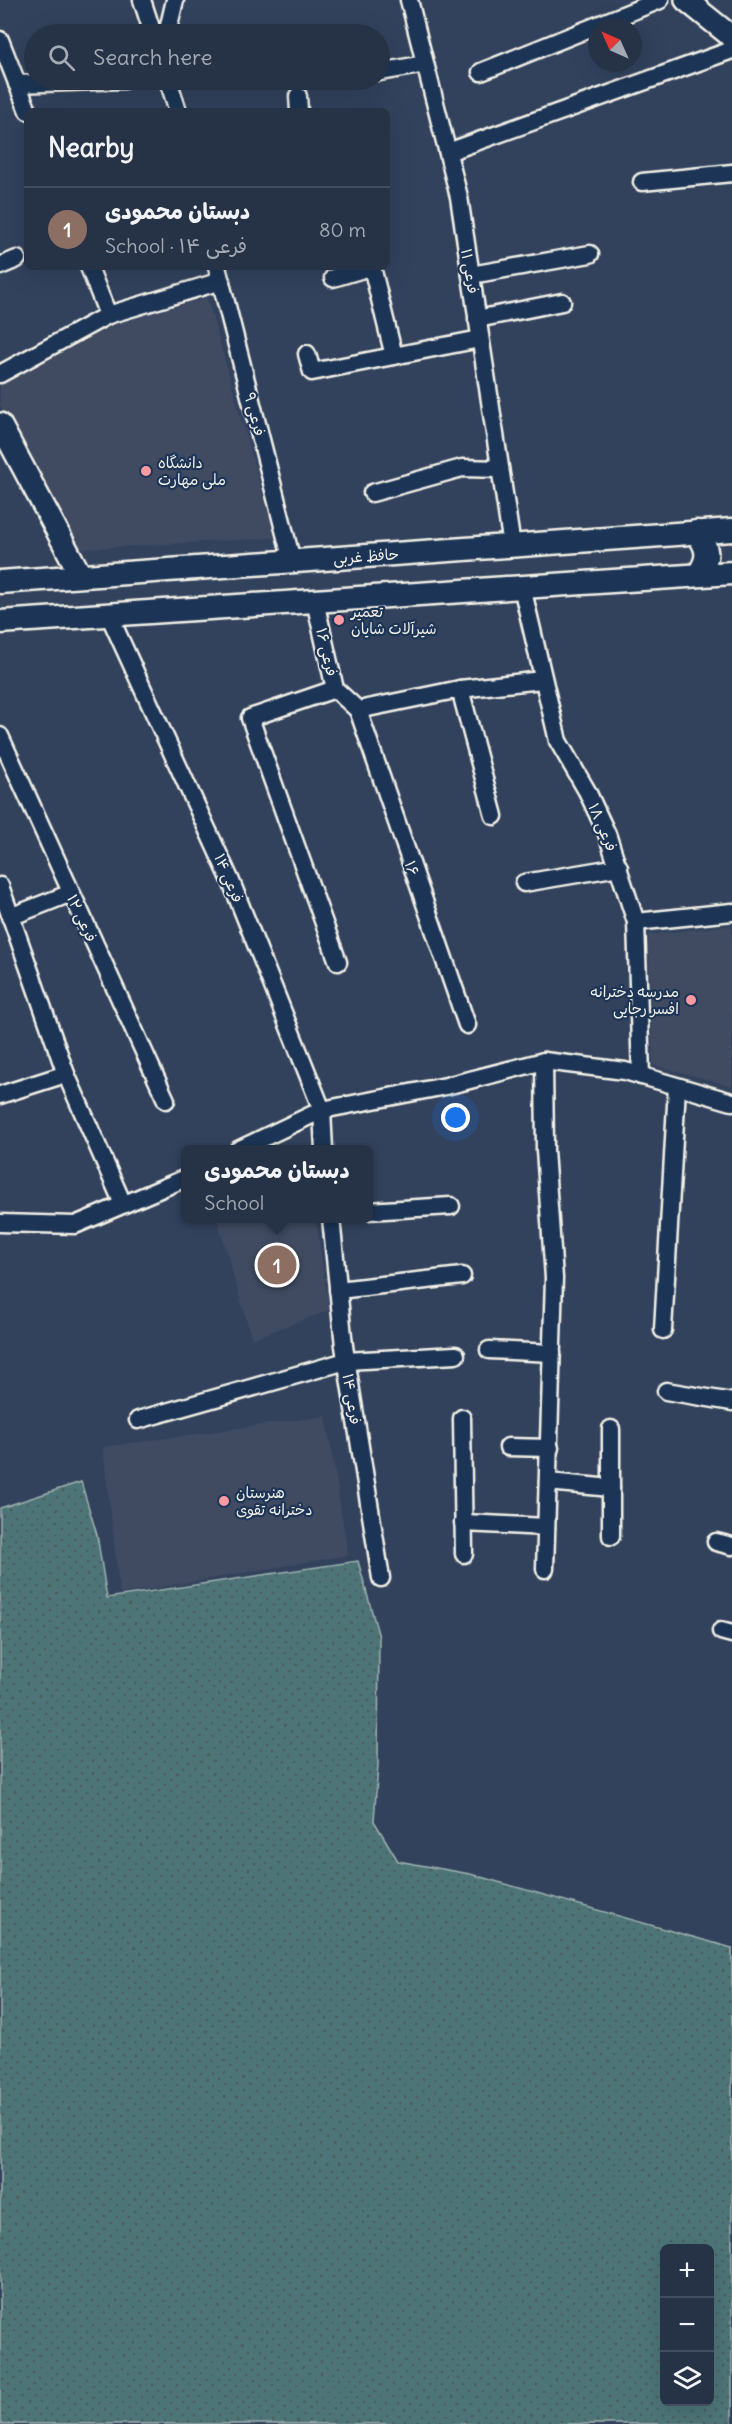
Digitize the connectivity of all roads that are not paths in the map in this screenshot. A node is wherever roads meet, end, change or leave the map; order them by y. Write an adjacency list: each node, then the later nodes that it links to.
1 (142, 0): 6 (street)
2 (175, 0): 7 (street)
3 (409, 0): 11 (street, فرعی ۱۱)
4 (660, 0): 13 (street)
5 (686, 0): 8 (street)
6 (150, 24)
7 (169, 24)
8 (732, 37)
9 (0, 40): 14 (street)
10 (732, 50): 19 (street)
11 (425, 63): 12 (street); 19 (street, فرعی ۱۱)
12 (390, 70)
13 (481, 72)
14 (17, 84): 15 (street); 17 (street)
15 (24, 84)
16 (171, 90): 18 (street)
17 (27, 108)
18 (177, 108)
19 (448, 152): 29 (street, فرعی ۱۱)
20 (732, 173): 21 (street)
21 (642, 182)
22 (590, 254): 29 (street)
23 (17, 259): 24 (street)
24 (0, 266)
25 (90, 270): 32 (street)
26 (361, 270): 30 (street)
27 (372, 270): 36 (street)
28 (219, 274): 32 (street); 44 (street, فرعی ۹)
29 (471, 275): 33 (street, فرعی ۱۱)
30 (333, 278)
31 (562, 302): 33 (street)
32 (108, 315): 37 (street)
33 (477, 319): 34 (street, فرعی ۱۱)
34 (480, 339): 36 (street); 39 (street, فرعی ۱۱)
35 (308, 354): 36 (street)
36 (394, 356)
37 (0, 374)
38 (0, 424): 47 (street)
39 (500, 469): 40 (street); 43 (street, فرعی ۱۱)
40 (372, 493)
41 (732, 530): 42 (main road, حافظ غربی)
42 (696, 532): 43 (main road, حافظ غربی); 46 (main road)
43 (512, 546): 44 (main road, حافظ غربی)
44 (292, 561): 47 (main road, حافظ غربی)
45 (732, 573): 46 (main road)
46 (698, 575): 49 (main road)
47 (81, 576): 48 (main road, حافظ غربی)
48 (0, 582)
49 (522, 587): 50 (main road); 53 (street, فرعی ۱۸)
50 (315, 601): 51 (main road); 55 (street, فرعی ۱۶)
51 (109, 615): 52 (main road); 74 (street, فرعی ۱۴)
52 (0, 622)
53 (542, 680): 54 (street); 58 (street, فرعی ۱۸)
54 (460, 689): 55 (street); 57 (street)
55 (346, 699): 65 (street); 66 (street, ۱۶)
56 (2, 746): 61 (street, فرعی ۱۲)
57 (494, 816)
58 (619, 867): 59 (street); 64 (street, فرعی ۱۸)
59 (524, 883)
60 (1, 891): 63 (street)
61 (71, 893): 63 (street); 72 (street, فرعی ۱۲)
62 (732, 912): 64 (street)
63 (10, 917): 68 (street)
64 (636, 922): 69 (street, فرعی ۱۸)
65 (339, 962)
66 (467, 1025)
67 (544, 1060): 69 (street); 74 (street); 87 (street)
68 (66, 1074): 71 (street); 78 (street)
69 (641, 1076): 70 (street)
70 (676, 1087): 73 (street); 85 (street)
71 (0, 1095)
72 (166, 1100)
73 (732, 1102)
74 (322, 1110): 75 (street); 76 (street, فرعی ۱۴)
75 (246, 1145)
76 (324, 1145)
77 (181, 1180): 78 (street)
78 (123, 1204): 81 (street)
79 (451, 1206): 80 (street)
80 (373, 1211)
81 (0, 1222)
82 (331, 1223): 84 (street, فرعی ۱۴)
83 (462, 1276): 84 (street)
84 (338, 1290): 89 (street, فرعی ۱۴)
85 (663, 1330)
86 (489, 1350): 87 (street)
87 (552, 1353): 96 (street)
88 (456, 1355): 89 (street)
89 (346, 1361): 93 (street); 104 (street, فرعی ۱۴)
90 (666, 1391): 91 (street)
91 (732, 1402)
92 (462, 1418): 99 (street)
93 (138, 1420)
94 (611, 1429): 98 (street)
95 (508, 1447): 96 (street)
96 (550, 1448): 97 (street)
97 (548, 1482): 98 (street); 100 (street)
98 (611, 1488): 101 (street)
99 (463, 1523): 100 (street); 102 (street)
100 (546, 1527): 103 (street)
101 (611, 1536)
102 (464, 1554)
103 (545, 1569)
104 (381, 1578)

